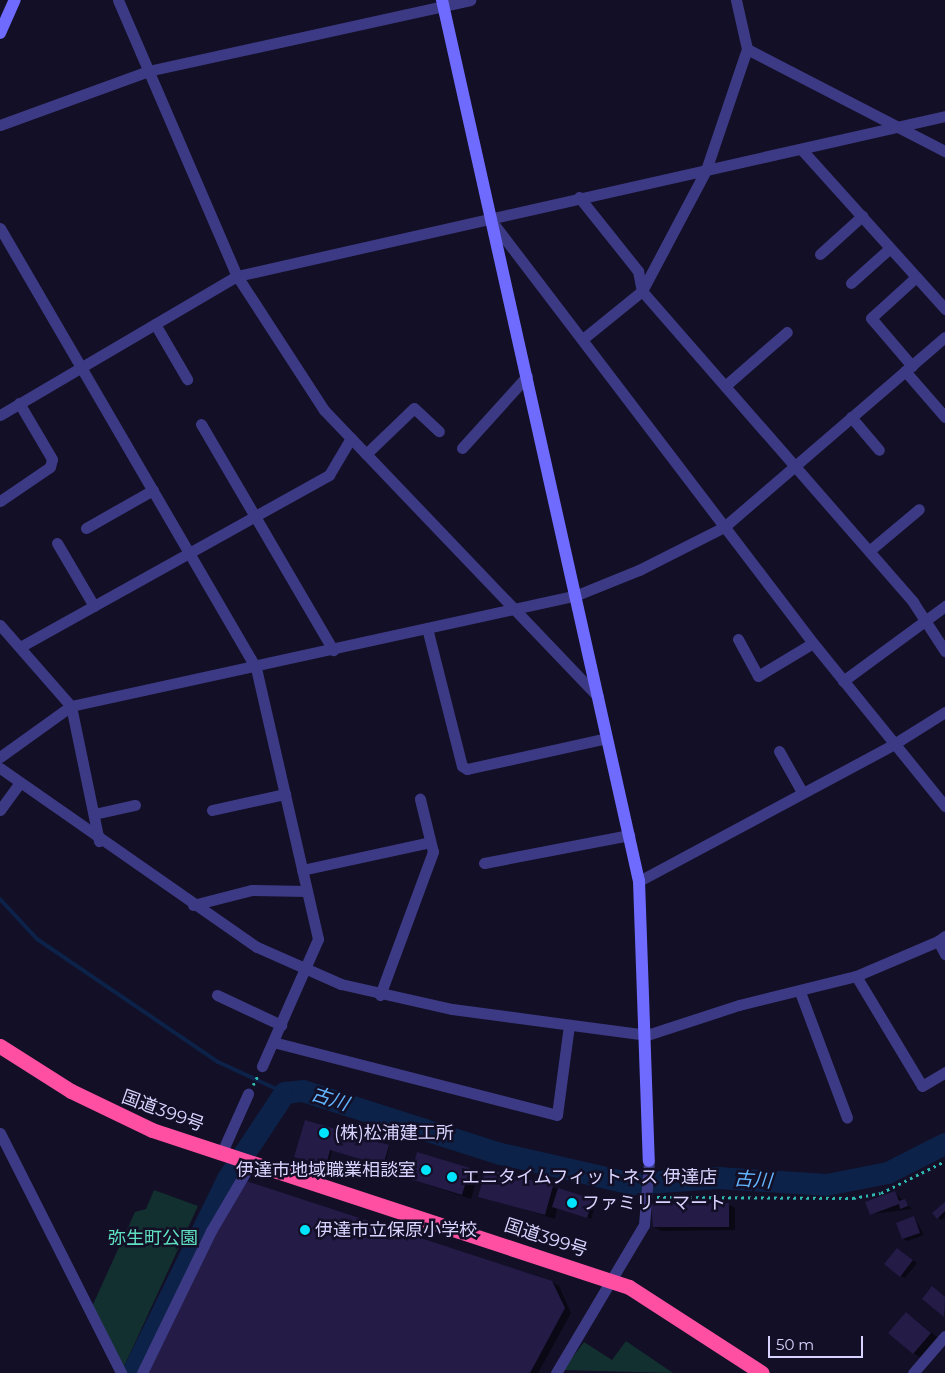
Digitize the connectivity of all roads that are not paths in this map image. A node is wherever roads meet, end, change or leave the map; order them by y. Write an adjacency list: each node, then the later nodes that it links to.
1 (15, 0): 6 (street)
2 (118, 0): 8 (street)
3 (470, 0): 5 (street)
4 (736, 0): 7 (street)
5 (442, 3): 8 (street); 17 (street)
6 (0, 33)
7 (747, 49): 11 (street); 14 (street)
8 (148, 71): 10 (street); 21 (street)
9 (945, 116): 11 (street)
10 (0, 125)
11 (896, 127): 12 (street); 13 (street)
12 (802, 150): 14 (street); 16 (street)
13 (945, 151)
14 (706, 170): 15 (street); 24 (street)
15 (580, 197): 17 (street); 24 (street)
16 (862, 216): 19 (street); 20 (street)
17 (489, 218): 21 (street); 29 (street); 32 (street)
18 (0, 228): 30 (street)
19 (890, 248): 22 (street); 23 (street)
20 (820, 254)
21 (237, 276): 26 (street); 41 (street)
22 (916, 277): 25 (street); 31 (street)
23 (850, 283)
24 (642, 291): 29 (street); 34 (street)
25 (945, 309)
26 (155, 324): 30 (street); 33 (street)
27 (787, 332): 34 (street)
28 (945, 337): 31 (street)
29 (584, 338): 50 (street)
30 (82, 366): 35 (street); 46 (street)
31 (908, 368): 37 (street); 38 (street)
32 (527, 376): 42 (street); 55 (street)
33 (187, 379)
34 (725, 386): 45 (street)
35 (19, 403): 36 (street); 47 (street)
36 (0, 415)
37 (852, 417): 43 (street); 45 (street)
38 (945, 417)
39 (201, 424): 49 (street)
40 (439, 431): 44 (street)
41 (351, 438): 44 (street); 49 (street)
42 (462, 448)
43 (879, 450)
44 (366, 454): 58 (street)
45 (795, 466): 50 (street); 53 (street)
46 (153, 490): 51 (street); 54 (street)
47 (0, 500)
48 (919, 509): 53 (street)
49 (254, 516): 54 (street); 65 (street)
50 (724, 527): 55 (street); 63 (street)
51 (86, 528)
52 (57, 543): 56 (street)
53 (869, 551): 59 (street)
54 (190, 552): 56 (street); 67 (street)
55 (577, 595): 58 (street); 69 (street)
56 (94, 606): 64 (street)
57 (945, 606): 59 (street)
58 (512, 609): 61 (street); 69 (street)
59 (926, 621): 66 (street); 68 (street)
60 (0, 625): 64 (street)
61 (427, 628): 65 (street); 72 (street)
62 (738, 639): 63 (street)
63 (813, 644): 68 (street)
64 (20, 647): 70 (street)
65 (333, 650): 67 (street)
66 (945, 651)
67 (256, 668): 70 (street); 79 (street)
68 (843, 681): 73 (street)
69 (598, 696): 72 (street)
70 (71, 706): 75 (street); 85 (street)
71 (945, 712): 73 (street)
72 (608, 738): 86 (street)
73 (894, 744): 78 (street); 82 (street)
74 (779, 751): 78 (street)
75 (0, 757)
76 (0, 768): 77 (street)
77 (20, 782): 83 (street); 87 (street)
78 (802, 792): 91 (street)
79 (285, 794): 84 (street); 90 (street)
80 (420, 799): 88 (street)
81 (136, 805): 85 (street)
82 (945, 806)
83 (0, 810)
84 (212, 810)
85 (94, 814): 87 (street)
86 (629, 835): 89 (street); 91 (street)
87 (99, 841): 93 (street)
88 (430, 842): 90 (street); 100 (street)
89 (484, 864)
90 (302, 870): 92 (street)
91 (639, 881): 103 (street)
92 (307, 891): 93 (street); 96 (street)
93 (193, 905): 96 (street)
94 (941, 938): 95 (street); 97 (street)
95 (945, 954)
96 (306, 969): 100 (street); 101 (street)
97 (856, 976): 98 (street); 107 (street)
98 (800, 992): 103 (street); 109 (street)
99 (217, 995): 101 (street)
100 (380, 995): 102 (street)
101 (281, 1025): 104 (street)
102 (569, 1025): 103 (street); 104 (street)
103 (647, 1035): 112 (street)
104 (273, 1042): 106 (street)
105 (0, 1046): 111 (highway, 国道399号)
106 (262, 1066)
107 (945, 1072)
108 (248, 1094): 111 (street)
109 (847, 1118)
110 (0, 1133): 115 (street)
111 (238, 1157): 113 (highway, 国道399号); 116 (street)
112 (649, 1161): 113 (street)
113 (612, 1280): 117 (street); 118 (highway, 国道399号)
114 (945, 1336): 119 (street)
115 (116, 1371)
116 (142, 1373)
117 (556, 1373)
118 (762, 1373)
119 (913, 1373)

